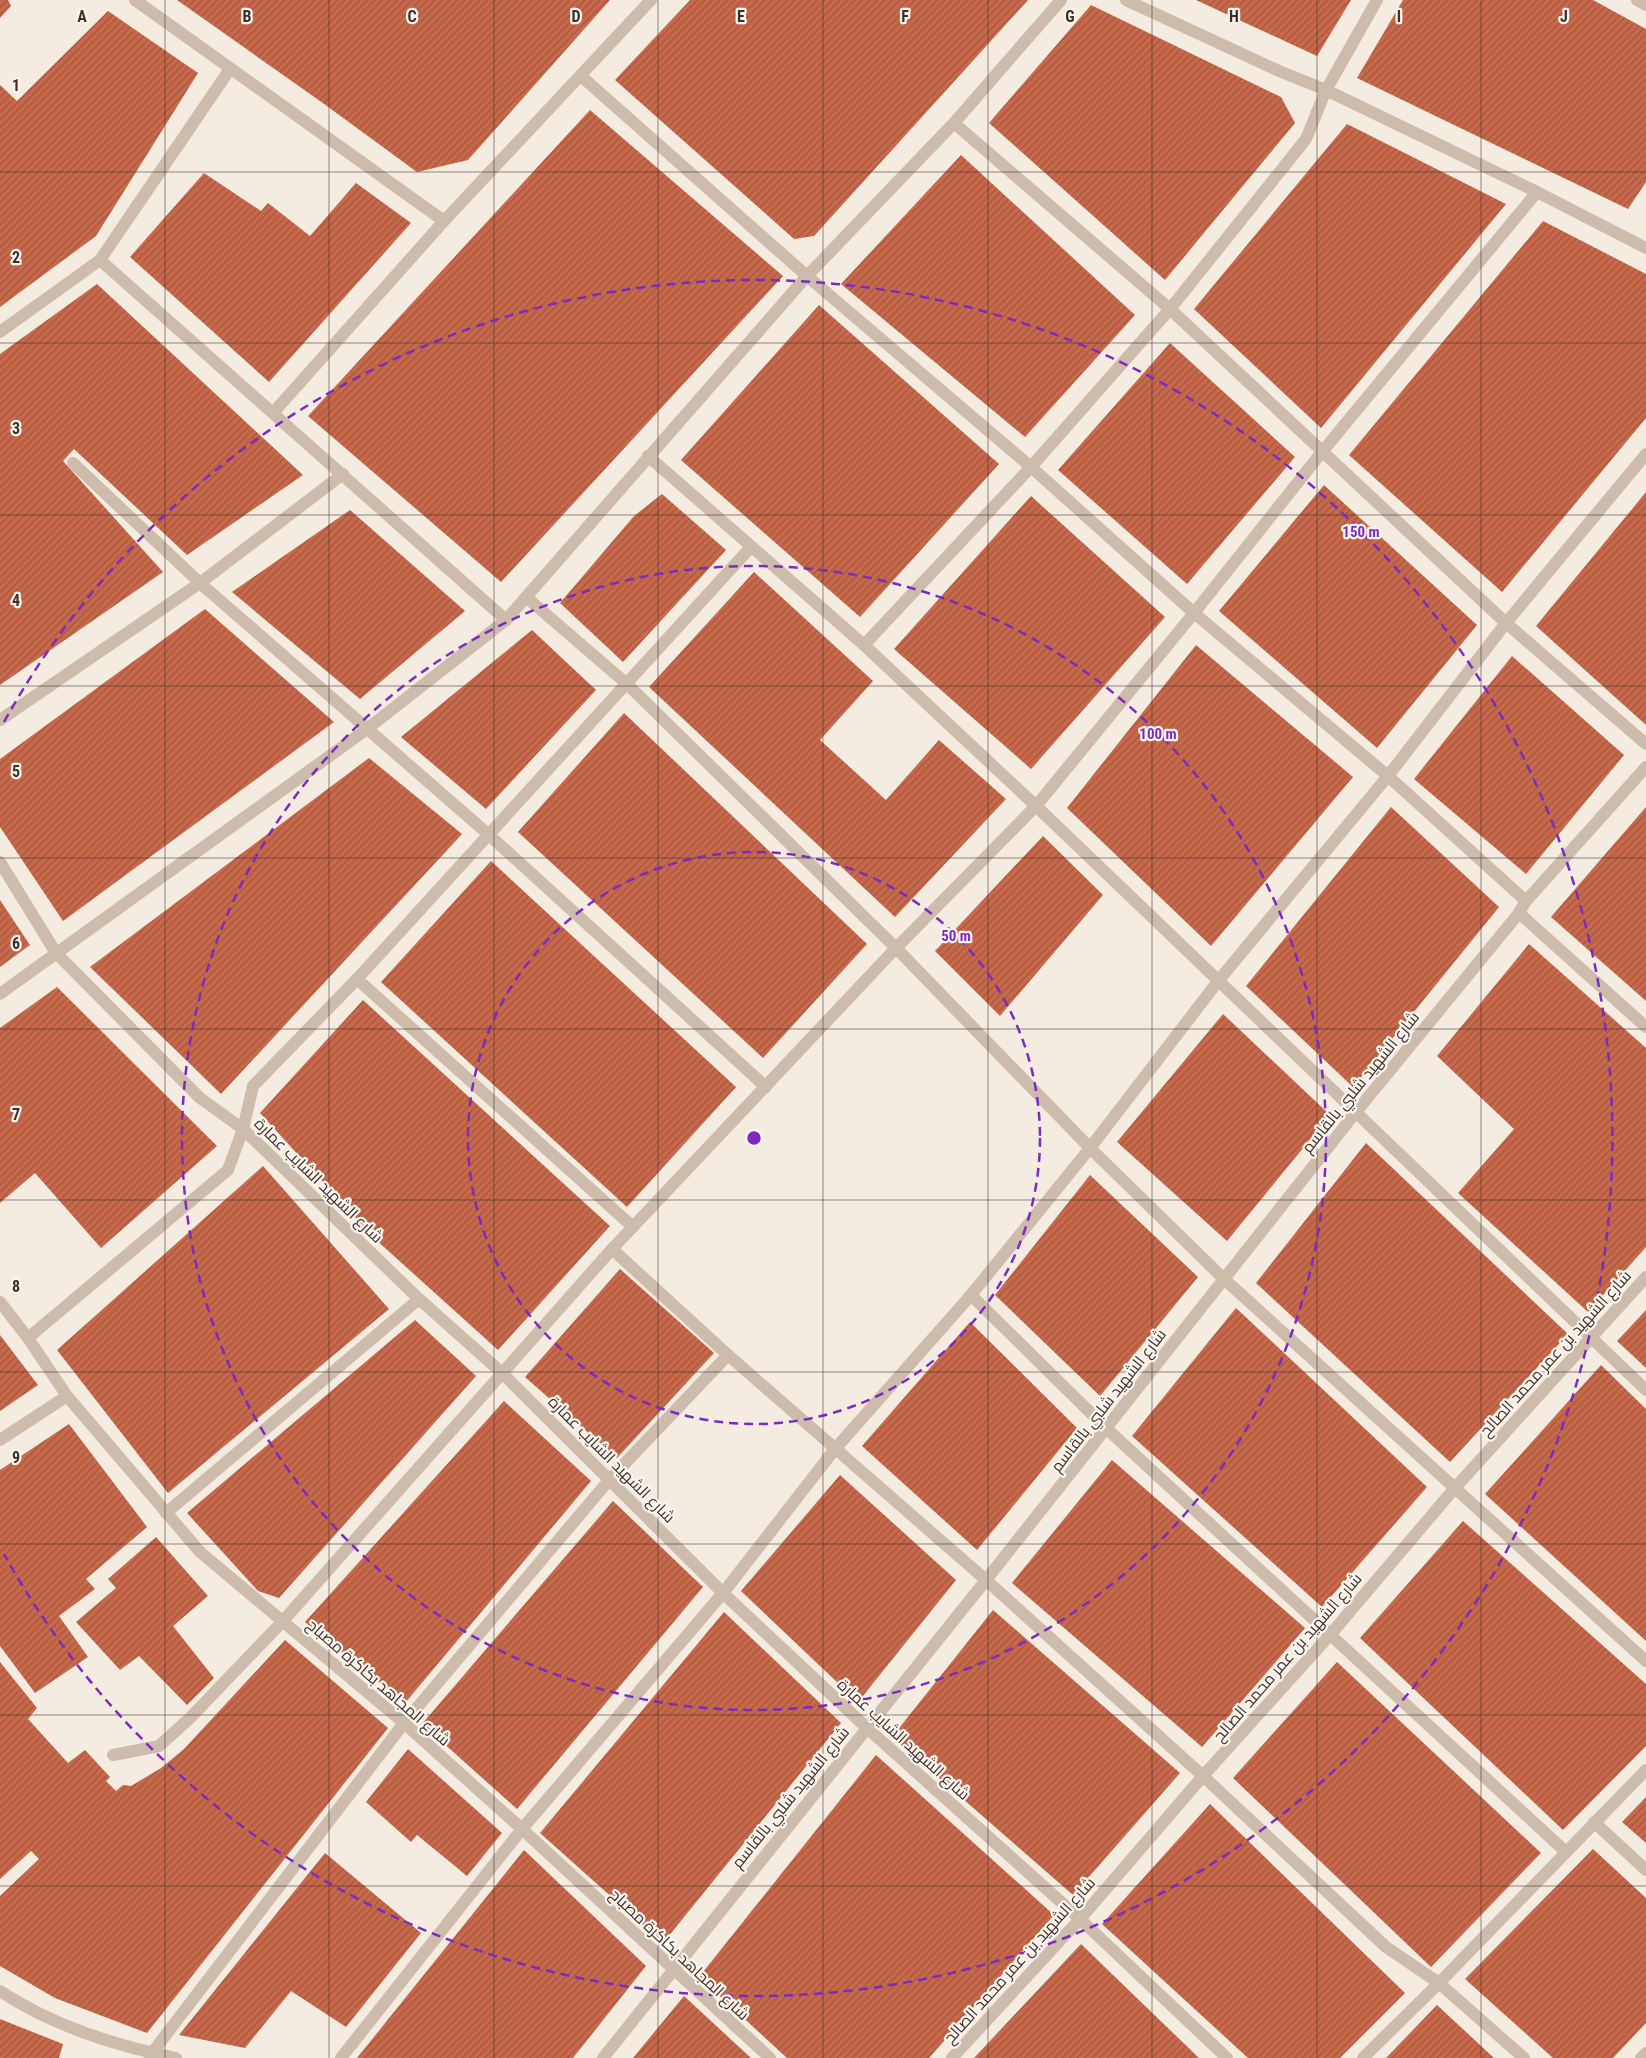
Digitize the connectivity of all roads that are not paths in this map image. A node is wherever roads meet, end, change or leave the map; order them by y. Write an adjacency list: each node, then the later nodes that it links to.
1 (135, 0): 8 (street)
2 (651, 0): 9 (street)
3 (1061, 0): 11 (street)
4 (1126, 0): 10 (street)
5 (1377, 0): 10 (street)
6 (1637, 0): 7 (street)
7 (1646, 5)
8 (230, 69): 13 (street); 15 (street)
9 (581, 76): 13 (street); 16 (street)
10 (1326, 90): 12 (street); 17 (street)
11 (954, 123): 16 (street); 17 (street)
12 (1537, 192): 14 (street); 20 (street)
13 (444, 221): 19 (street)
14 (1646, 248)
15 (100, 260): 18 (street); 19 (street)
16 (807, 276): 22 (street); 24 (street)
17 (1170, 309): 20 (street); 24 (street)
18 (0, 332)
19 (273, 413): 25 (street)
20 (1322, 452): 29 (street); 31 (street)
21 (1646, 454): 31 (street)
22 (648, 456): 26 (street); 28 (street)
23 (73, 463): 27 (street)
24 (1030, 467): 29 (street); 32 (street)
25 (343, 474): 27 (street); 30 (street)
26 (751, 547): 32 (street); 33 (street)
27 (200, 582): 34 (street); 35 (street)
28 (526, 597): 30 (street); 33 (street)
29 (1194, 613): 38 (street); 39 (street)
30 (506, 620): 35 (street)
31 (1506, 623): 36 (street); 38 (street)
32 (864, 645): 39 (street)
33 (627, 684): 40 (street); 44 (street)
34 (0, 720)
35 (367, 730): 40 (street); 45 (street)
36 (1646, 744)
37 (1646, 767): 42 (street, شارع الشهيد شلبي بالقاسم)
38 (1388, 776): 42 (street); 47 (street)
39 (1036, 806): 44 (street); 47 (street)
40 (488, 834): 46 (street); 50 (street)
41 (0, 862): 45 (street, شارع الشهيد الشايب عمارة)
42 (1526, 901): 43 (street, شارع الشهيد شلبي بالقاسم)
43 (1519, 913): 49 (street); 51 (street, شارع الشهيد شلبي بالقاسم)
44 (896, 948): 50 (street); 53 (street)
45 (56, 953): 48 (street); 52 (street, شارع الشهيد الشايب عمارة)
46 (357, 978): 52 (street); 54 (street)
47 (1219, 980): 51 (street); 53 (street)
48 (0, 994)
49 (1646, 1028)
50 (766, 1087): 54 (street)
51 (1356, 1112): 57 (street, شارع الشهيد شلبي بالقاسم); 62 (street)
52 (243, 1129): 59 (street, شارع الشهيد الشايب عمارة); 61 (street)
53 (1090, 1148): 57 (street); 58 (street)
54 (632, 1227): 55 (street)
55 (612, 1249): 63 (street); 64 (street)
56 (1646, 1277): 62 (street, شارع الشهيد بن عمر محمد الصالح)
57 (1224, 1279): 67 (street, شارع الشهيد شلبي بالقاسم); 71 (street)
58 (971, 1294): 67 (street); 69 (street)
59 (419, 1298): 64 (street, شارع الشهيد الشايب عمارة); 72 (street)
60 (0, 1302): 61 (street, شارع المجاهد بكاكرة مصباح)
61 (28, 1338): 66 (street, شارع المجاهد بكاكرة مصباح)
62 (1591, 1338): 65 (street); 71 (street, شارع الشهيد بن عمر محمد الصالح)
63 (728, 1354): 69 (street); 70 (street)
64 (501, 1372): 70 (street, شارع الشهيد الشايب عمارة); 75 (street)
65 (1646, 1390)
66 (67, 1396): 68 (street); 72 (street, شارع المجاهد بكاكرة مصباح)
67 (1107, 1428): 73 (street, شارع الشهيد شلبي بالقاسم); 76 (street)
68 (0, 1440)
69 (835, 1449): 73 (street); 74 (street)
70 (610, 1479): 74 (street, شارع الشهيد الشايب عمارة); 78 (street)
71 (1454, 1489): 76 (street, شارع الشهيد بن عمر محمد الصالح); 77 (street)
72 (166, 1513): 75 (street, شارع المجاهد بكاكرة مصباح)
73 (986, 1580): 79 (street, شارع الشهيد شلبي بالقاسم); 82 (street)
74 (723, 1593): 79 (street, شارع الشهيد الشايب عمارة); 84 (street)
75 (283, 1621): 78 (street, شارع المجاهد بكاكرة مصباح); 80 (street)
76 (1330, 1635): 82 (street, شارع الشهيد بن عمر محمد الصالح); 85 (street)
77 (1646, 1661)
78 (404, 1723): 84 (street, شارع المجاهد بكاكرة مصباح); 92 (street)
79 (866, 1728): 87 (street, شارع الشهيد الشايب عمارة); 88 (street, شارع الشهيد شلبي بالقاسم)
80 (113, 1755)
81 (1646, 1770): 83 (street)
82 (1204, 1776): 87 (street, شارع الشهيد بن عمر محمد الصالح); 89 (street)
83 (1594, 1822): 85 (street); 86 (street)
84 (522, 1829): 88 (street, شارع المجاهد بكاكرة مصباح); 94 (street)
85 (1566, 1852): 89 (street)
86 (1646, 1870)
87 (1080, 1919): 97 (street, شارع الشهيد بن عمر محمد الصالح); 98 (street, شارع الشهيد الشايب عمارة)
88 (672, 1969): 95 (street, شارع الشهيد شلبي بالقاسم); 96 (street, شارع المجاهد بكاكرة مصباح)
89 (1439, 1983): 99 (street); 100 (street)
90 (0, 1991): 92 (street)
91 (1646, 2053): 101 (street)
92 (151, 2055): 93 (street)
93 (176, 2058)
94 (341, 2058)
95 (602, 2058)
96 (770, 2058)
97 (952, 2058)
98 (1227, 2058)
99 (1363, 2058)
100 (1524, 2058)
101 (1641, 2058)

